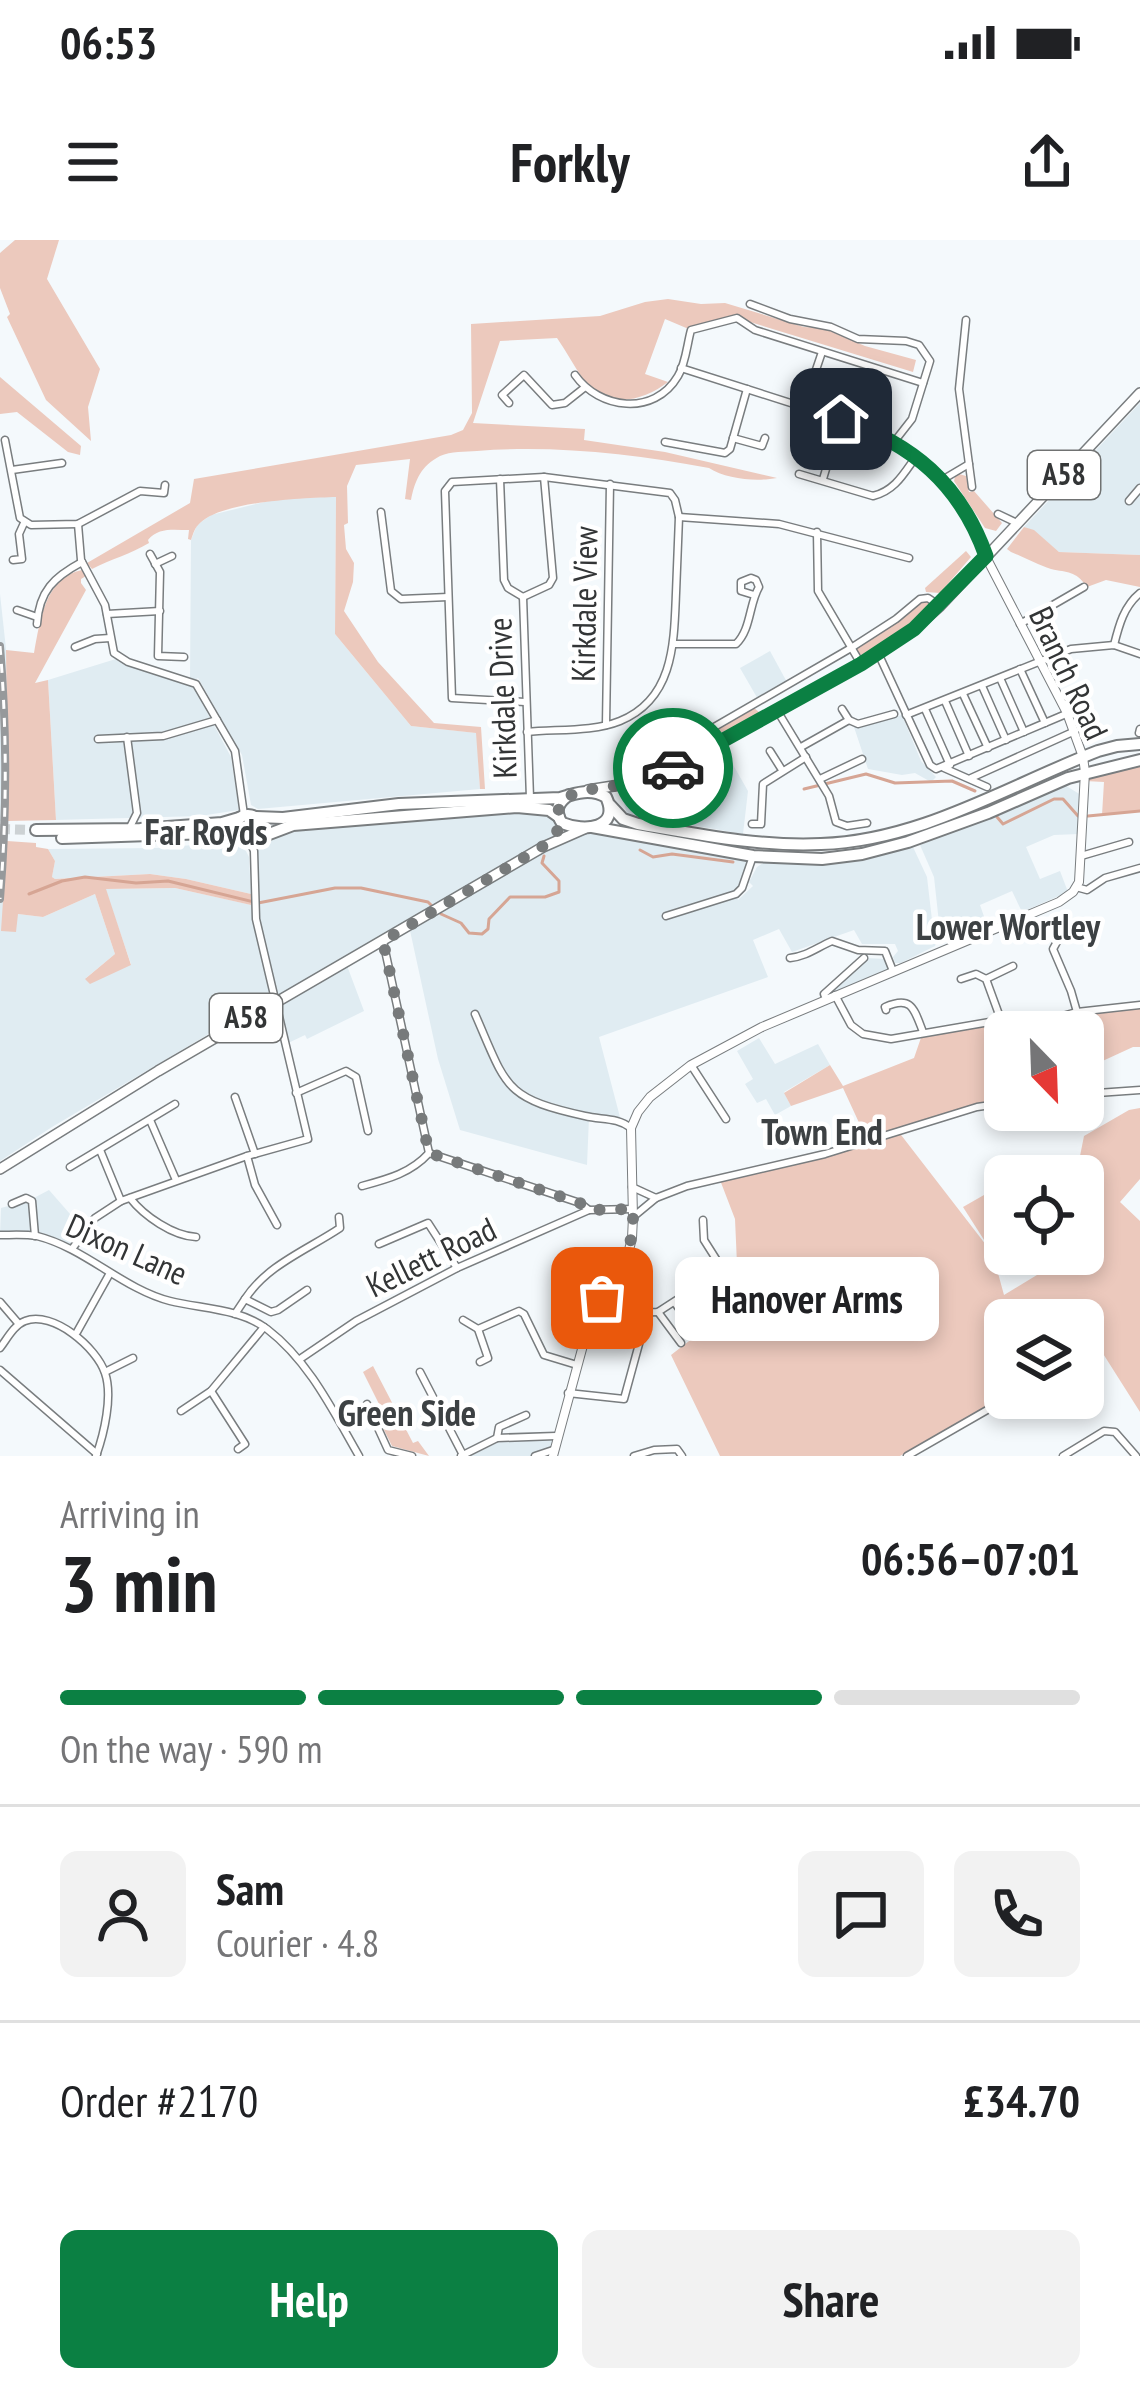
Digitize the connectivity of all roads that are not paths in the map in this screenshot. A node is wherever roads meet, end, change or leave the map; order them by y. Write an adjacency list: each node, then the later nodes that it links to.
1 (750, 304): 6 (street)
2 (966, 320): 20 (street)
3 (822, 352): 4 (street); 6 (street); 11 (street)
4 (681, 368): 7 (street); 8 (street)
5 (574, 375): 7 (street)
6 (923, 383): 16 (street)
7 (584, 388): 10 (street)
8 (747, 389): 11 (street); 13 (street)
9 (1140, 393): 39 (main road, A58)
10 (509, 403)
11 (803, 406): 12 (street)
12 (841, 419): 16 (street); 26 (street)
13 (733, 437): 15 (street); 17 (street)
14 (5, 440): 21 (street)
15 (665, 442)
16 (894, 442): 18 (street)
17 (762, 445)
18 (915, 458): 25 (street); 26 (street)
19 (62, 463): 21 (street)
20 (969, 464): 25 (street); 30 (street)
21 (12, 470): 37 (street)
22 (799, 474): 26 (street)
23 (500, 478): 24 (street); 51 (street); 52 (street)
24 (544, 478): 27 (street); 52 (street)
25 (942, 479): 43 (street)
26 (823, 480)
27 (610, 484): 36 (street); 87 (street, Kirkdale View)
28 (128, 485): 32 (street)
29 (165, 485): 32 (street)
30 (972, 488)
31 (1140, 488): 33 (street)
32 (135, 495): 38 (street)
33 (1130, 501)
34 (381, 512): 51 (street)
35 (998, 514): 39 (street)
36 (679, 518): 40 (street); 59 (street)
37 (25, 523): 38 (street); 45 (street)
38 (78, 524): 46 (street)
39 (1017, 524): 43 (main road, A58)
40 (818, 532): 44 (street); 62 (street)
41 (150, 554): 47 (street)
42 (172, 556): 47 (street)
43 (986, 556): 53 (main road, A58); 57 (street, Branch Road)
44 (909, 558)
45 (14, 560)
46 (82, 562): 54 (street); 56 (street)
47 (155, 564): 55 (street)
48 (1084, 587): 57 (street)
49 (1140, 593): 60 (street)
50 (754, 595): 59 (street)
51 (448, 597): 75 (street)
52 (523, 597): 75 (street, Kirkdale Drive)
53 (940, 606): 62 (street); 63 (main road, A58)
54 (17, 610)
55 (160, 611): 56 (street); 65 (street)
56 (107, 614): 58 (street)
57 (1020, 624): 66 (street, Branch Road)
58 (110, 638): 61 (street); 84 (street)
59 (674, 644): 87 (street)
60 (1114, 645): 64 (street); 66 (street)
61 (75, 647)
62 (851, 648): 67 (street); 70 (street)
63 (878, 653): 67 (main road, A58); 82 (street)
64 (1140, 654)
65 (184, 657)
66 (1039, 661): 68 (street); 80 (street, Branch Road)
67 (861, 664): 73 (main road, A58)
68 (1020, 669): 69 (street); 86 (street)
69 (1000, 678): 71 (street); 90 (street)
70 (792, 682): 73 (street); 76 (street)
71 (982, 686): 72 (street); 93 (street)
72 (963, 694): 74 (street); 96 (street)
73 (801, 698): 79 (main road, A58)
74 (945, 701): 78 (street); 98 (street)
75 (525, 702): 89 (street, Kirkdale Drive)
76 (757, 702): 83 (street); 99 (street)
77 (842, 709): 85 (street)
78 (925, 709): 82 (street); 107 (street)
79 (778, 712): 83 (main road, A58); 95 (street)
80 (1067, 713): 86 (street); 88 (street, Branch Road)
81 (894, 714): 85 (street)
82 (906, 715): 107 (street)
83 (766, 718): 108 (main road, A58)
84 (217, 720): 91 (street); 120 (street)
85 (849, 720): 95 (street)
86 (1045, 723): 90 (street)
87 (606, 725): 89 (street)
88 (1075, 731): 101 (street, Branch Road); 111 (street)
89 (527, 732): 118 (street, Kirkdale Drive)
90 (1024, 732): 93 (street)
91 (127, 737): 92 (street); 125 (street)
92 (98, 739)
93 (1006, 740): 96 (street)
94 (1140, 744): 101 (highway)
95 (801, 747): 100 (street)
96 (988, 748): 98 (street)
97 (770, 751): 109 (street)
98 (969, 756): 107 (street)
99 (665, 757): 105 (street); 108 (street)
100 (806, 757): 109 (street); 112 (street)
101 (1083, 757): 104 (highway); 106 (highway); 110 (street, Branch Road)
102 (862, 759): 112 (street)
103 (1140, 760): 104 (highway)
104 (1120, 763): 110 (highway)
105 (652, 764)
106 (1063, 765): 110 (highway); 126 (highway)
107 (945, 767): 111 (street)
108 (672, 769): 114 (main road, A58)
109 (782, 770): 123 (street)
110 (1085, 772): 113 (highway); 117 (street, Branch Road)
111 (970, 778): 115 (street)
112 (820, 779): 122 (street)
113 (1061, 781): 117 (street); 130 (highway)
114 (626, 784): 116 (main road, A58); 119 (main road)
115 (987, 787)
116 (576, 793): 118 (highway); 119 (highway); 121 (highway)
117 (1084, 794): 131 (street, Branch Road)
118 (530, 798): 120 (highway)
119 (610, 805): 124 (highway); 126 (highway)
120 (246, 816): 125 (highway); 127 (highway); 127 (highway)
121 (559, 819): 124 (highway); 127 (highway); 129 (main road, A58)
122 (867, 823)
123 (760, 824)
124 (588, 828): 129 (main road, A58); 130 (highway)
125 (127, 829): 127 (highway)
126 (700, 834): 130 (highway)
127 (248, 839): 144 (street)
128 (1129, 842): 131 (street)
129 (542, 847): 136 (main road, A58)
130 (753, 856): 134 (street)
131 (1082, 856): 133 (street, Branch Road)
132 (1140, 868): 133 (street)
133 (1076, 887): 140 (street)
134 (666, 916)
135 (1077, 928): 148 (street)
136 (383, 941): 144 (main road, A58); 165 (street)
137 (790, 958): 140 (street)
138 (864, 958): 143 (street)
139 (1013, 966): 141 (street)
140 (893, 971): 143 (street)
141 (986, 979): 142 (street); 147 (street)
142 (961, 980)
143 (831, 997): 152 (street); 153 (street)
144 (273, 1002): 155 (street); 168 (main road, A58)
145 (1140, 1005): 149 (street)
146 (886, 1010): 152 (street)
147 (998, 1011)
148 (1077, 1011)
149 (1086, 1011)
150 (475, 1014): 162 (street)
151 (984, 1023): 152 (street)
152 (923, 1032)
153 (691, 1065): 160 (street); 162 (street)
154 (1140, 1090): 156 (street)
155 (296, 1093): 163 (street); 166 (street)
156 (1104, 1093)
157 (235, 1097): 166 (street)
158 (176, 1104): 161 (street)
159 (984, 1106): 173 (street)
160 (725, 1119)
161 (150, 1120): 164 (street); 169 (street)
162 (631, 1128): 171 (street)
163 (368, 1131)
164 (100, 1150): 167 (street); 174 (street)
165 (429, 1153): 170 (street); 176 (street)
166 (250, 1155): 169 (street); 180 (street)
167 (70, 1167)
168 (0, 1169)
169 (176, 1180): 172 (street)
170 (362, 1186)
171 (632, 1187): 173 (street); 177 (street)
172 (130, 1198): 174 (street); 183 (street)
173 (656, 1198): 177 (street)
174 (121, 1202): 185 (street)
175 (13, 1204): 182 (street)
176 (589, 1210): 177 (street); 186 (street, Kellett Road)
177 (633, 1213): 190 (street)
178 (338, 1217): 191 (street)
179 (703, 1220): 189 (street)
180 (277, 1226)
181 (0, 1234): 182 (street, Dixon Lane)
182 (35, 1235): 185 (street, Dixon Lane)
183 (196, 1237)
184 (379, 1244): 186 (street)
185 (72, 1250): 187 (street, Dixon Lane)
186 (457, 1268): 207 (street, Kellett Road)
187 (110, 1273): 195 (street, Dixon Lane); 203 (street)
188 (308, 1290): 191 (street)
189 (693, 1290): 193 (street); 197 (street)
190 (602, 1298): 194 (street); 209 (street)
191 (244, 1299): 195 (street)
192 (0, 1302): 198 (street)
193 (675, 1303): 194 (street); 201 (street)
194 (658, 1312): 204 (street)
195 (235, 1314): 199 (street, Dixon Lane)
196 (463, 1320): 200 (street)
197 (715, 1321)
198 (18, 1324): 203 (street); 205 (street)
199 (264, 1327): 207 (street, Dixon Lane); 213 (street)
200 (478, 1329): 208 (street); 209 (street)
201 (696, 1332)
202 (642, 1333): 214 (street)
203 (76, 1334): 211 (street)
204 (681, 1343)
205 (0, 1348)
206 (133, 1358): 211 (street)
207 (300, 1359): 226 (street, Dixon Lane)
208 (480, 1362)
209 (577, 1365): 214 (street)
210 (0, 1370): 224 (street)
211 (105, 1372): 224 (street)
212 (420, 1372): 225 (street)
213 (211, 1391): 216 (street); 221 (street)
214 (568, 1393): 219 (street)
215 (367, 1404): 227 (street)
216 (181, 1412)
217 (984, 1412): 223 (street)
218 (526, 1415): 220 (street)
219 (556, 1436): 220 (street); 222 (street)
220 (497, 1438): 225 (street)
221 (238, 1449)
222 (553, 1453): 228 (street)
223 (912, 1454)
224 (96, 1455)
225 (462, 1455)
226 (359, 1456)
227 (412, 1456)
228 (535, 1456)
229 (634, 1456): 230 (street)
230 (682, 1456)
231 (1063, 1456): 232 (street)
232 (1136, 1456)

